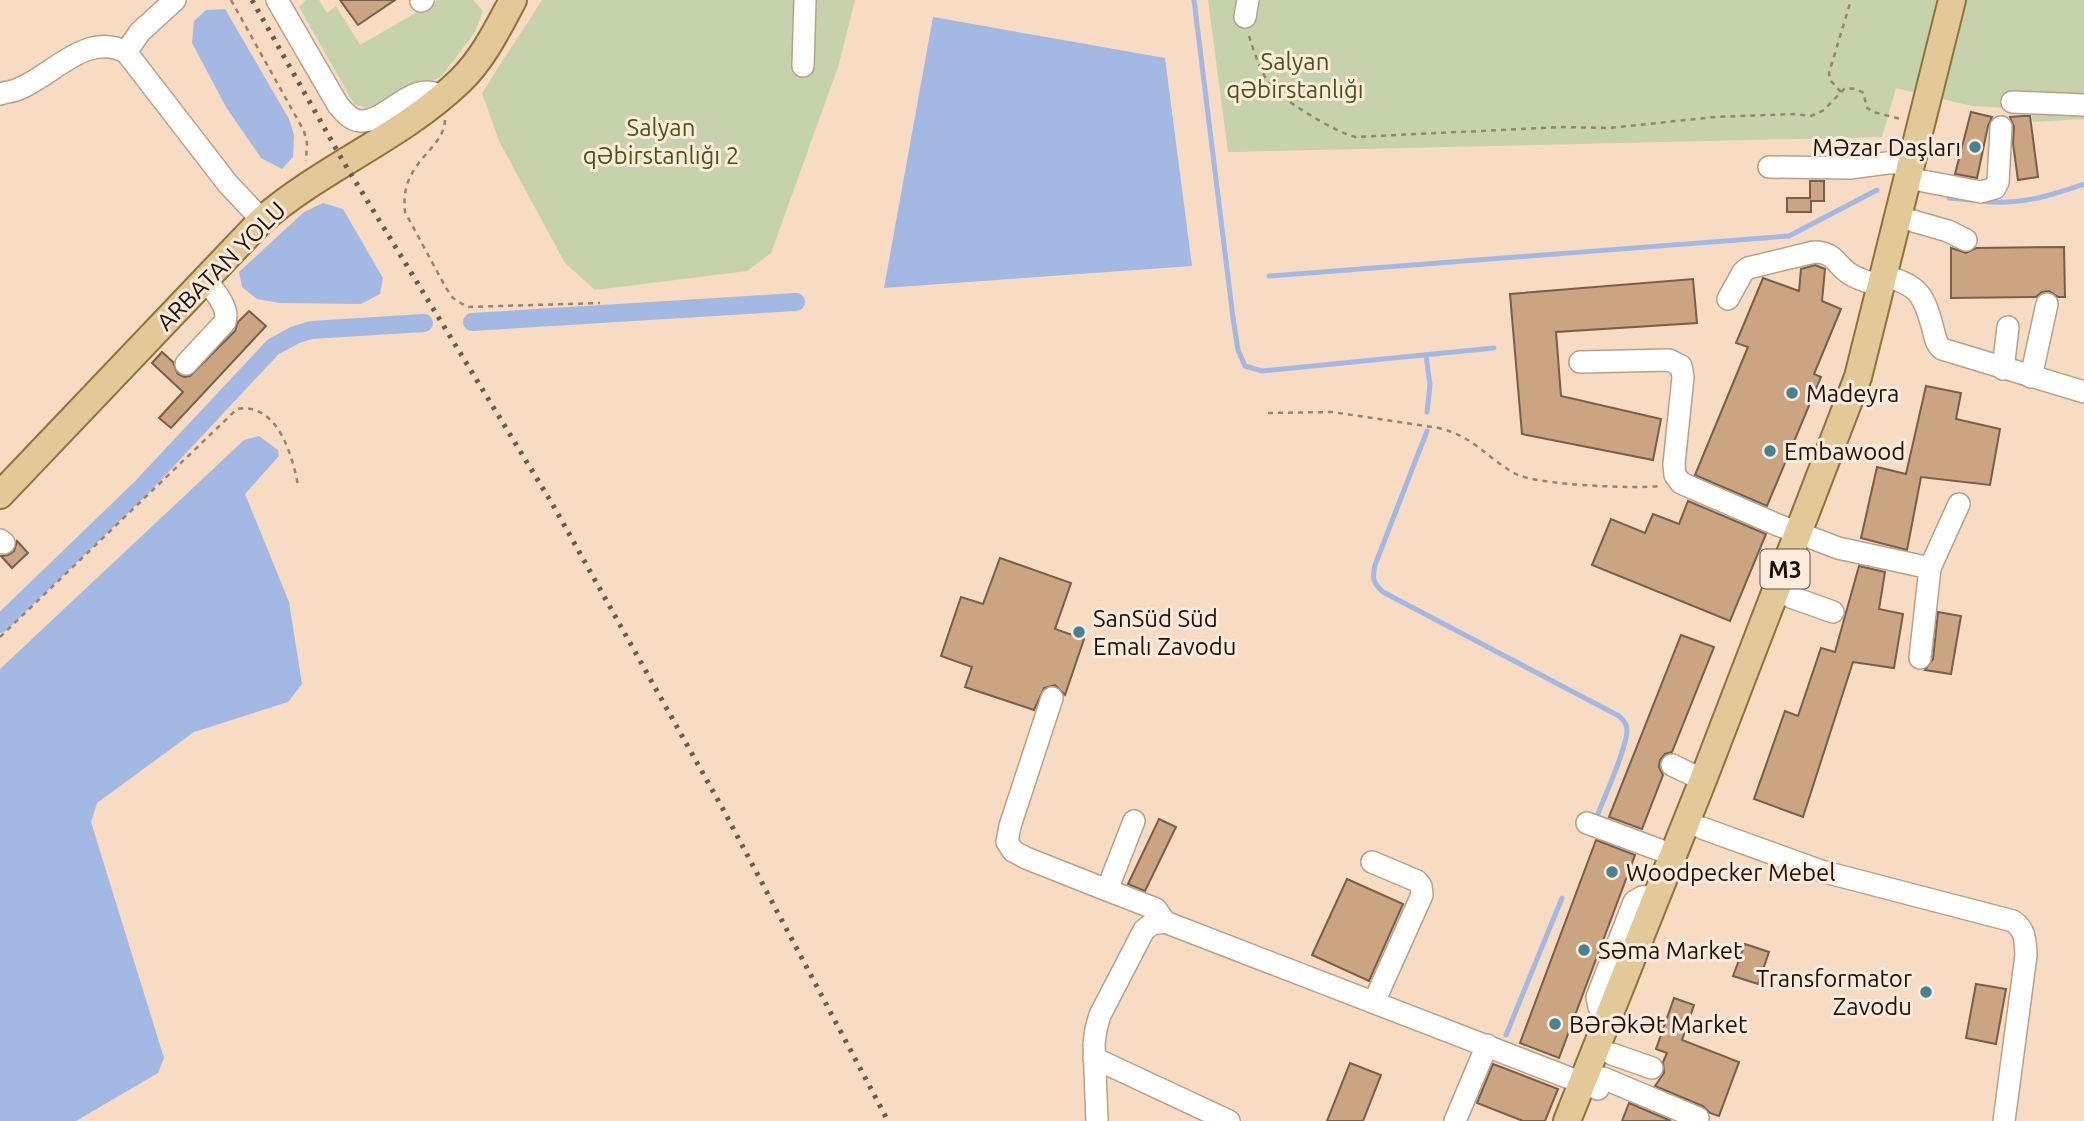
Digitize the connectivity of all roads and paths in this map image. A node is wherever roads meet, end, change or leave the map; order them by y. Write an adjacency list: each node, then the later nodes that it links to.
1 (175, 0): 10 (street)
2 (231, 0): 19 (path)
3 (277, 0): 14 (street)
4 (805, 0): 11 (street)
5 (1851, 0): 12 (path)
6 (1952, 0): 17 (main road, M3)
7 (1966, 0): 21 (main road)
8 (506, 3): 14 (main road, ARBATAN YOLU)
9 (1246, 8): 12 (path)
10 (127, 52): 13 (street); 22 (street)
11 (803, 66)
12 (1842, 92): 17 (path)
13 (0, 93)
14 (442, 97): 22 (main road, ARBATAN YOLU); 28 (path)
15 (2011, 102): 16 (street)
16 (2084, 105)
17 (1922, 123): 21 (main road, M3)
18 (2001, 127): 21 (street)
19 (305, 164)
20 (1769, 167): 21 (street)
21 (1917, 172): 23 (main road); 26 (main road, M3)
22 (262, 220): 25 (main road, ARBATAN YOLU)
23 (1913, 221): 24 (street); 26 (main road)
24 (1966, 240)
25 (206, 279): 32 (street); 38 (main road, ARBATAN YOLU)
26 (1888, 281): 27 (street); 33 (street); 41 (main road, M3)
27 (1728, 299)
28 (600, 303)
29 (2047, 304): 34 (street)
30 (2008, 327): 33 (street)
31 (1580, 362): 37 (street)
32 (186, 364)
33 (2003, 369): 34 (street)
34 (2031, 377): 35 (street)
35 (2084, 392)
36 (1268, 413): 37 (path)
37 (1681, 483): 41 (street)
38 (3, 485)
39 (298, 485): 45 (path)
40 (1959, 504): 42 (street)
41 (1806, 536): 42 (street); 43 (main road); 49 (main road, M3)
42 (1930, 568): 46 (street)
43 (1791, 597): 44 (street); 52 (main road)
44 (1833, 612)
45 (0, 637)
46 (1920, 658)
47 (1052, 698): 55 (street)
48 (1672, 765): 49 (street)
49 (1703, 780): 53 (main road, M3)
50 (1134, 821): 55 (street)
51 (1587, 823): 53 (street)
52 (1702, 828): 61 (main road); 68 (street)
53 (1673, 855): 61 (main road, M3)
54 (1372, 862): 57 (street)
55 (1107, 890): 56 (street)
56 (1165, 922): 57 (street); 59 (street)
57 (1374, 1002): 58 (street)
58 (1488, 1045): 61 (street); 65 (street)
59 (1094, 1058): 63 (street); 64 (street)
60 (1652, 1069): 61 (street)
61 (1599, 1076): 62 (street); 66 (main road, M3); 67 (main road)
62 (1698, 1118)
63 (1097, 1121)
64 (1229, 1121)
65 (1455, 1121)
66 (1567, 1121)
67 (1586, 1121)
68 (2004, 1121)

